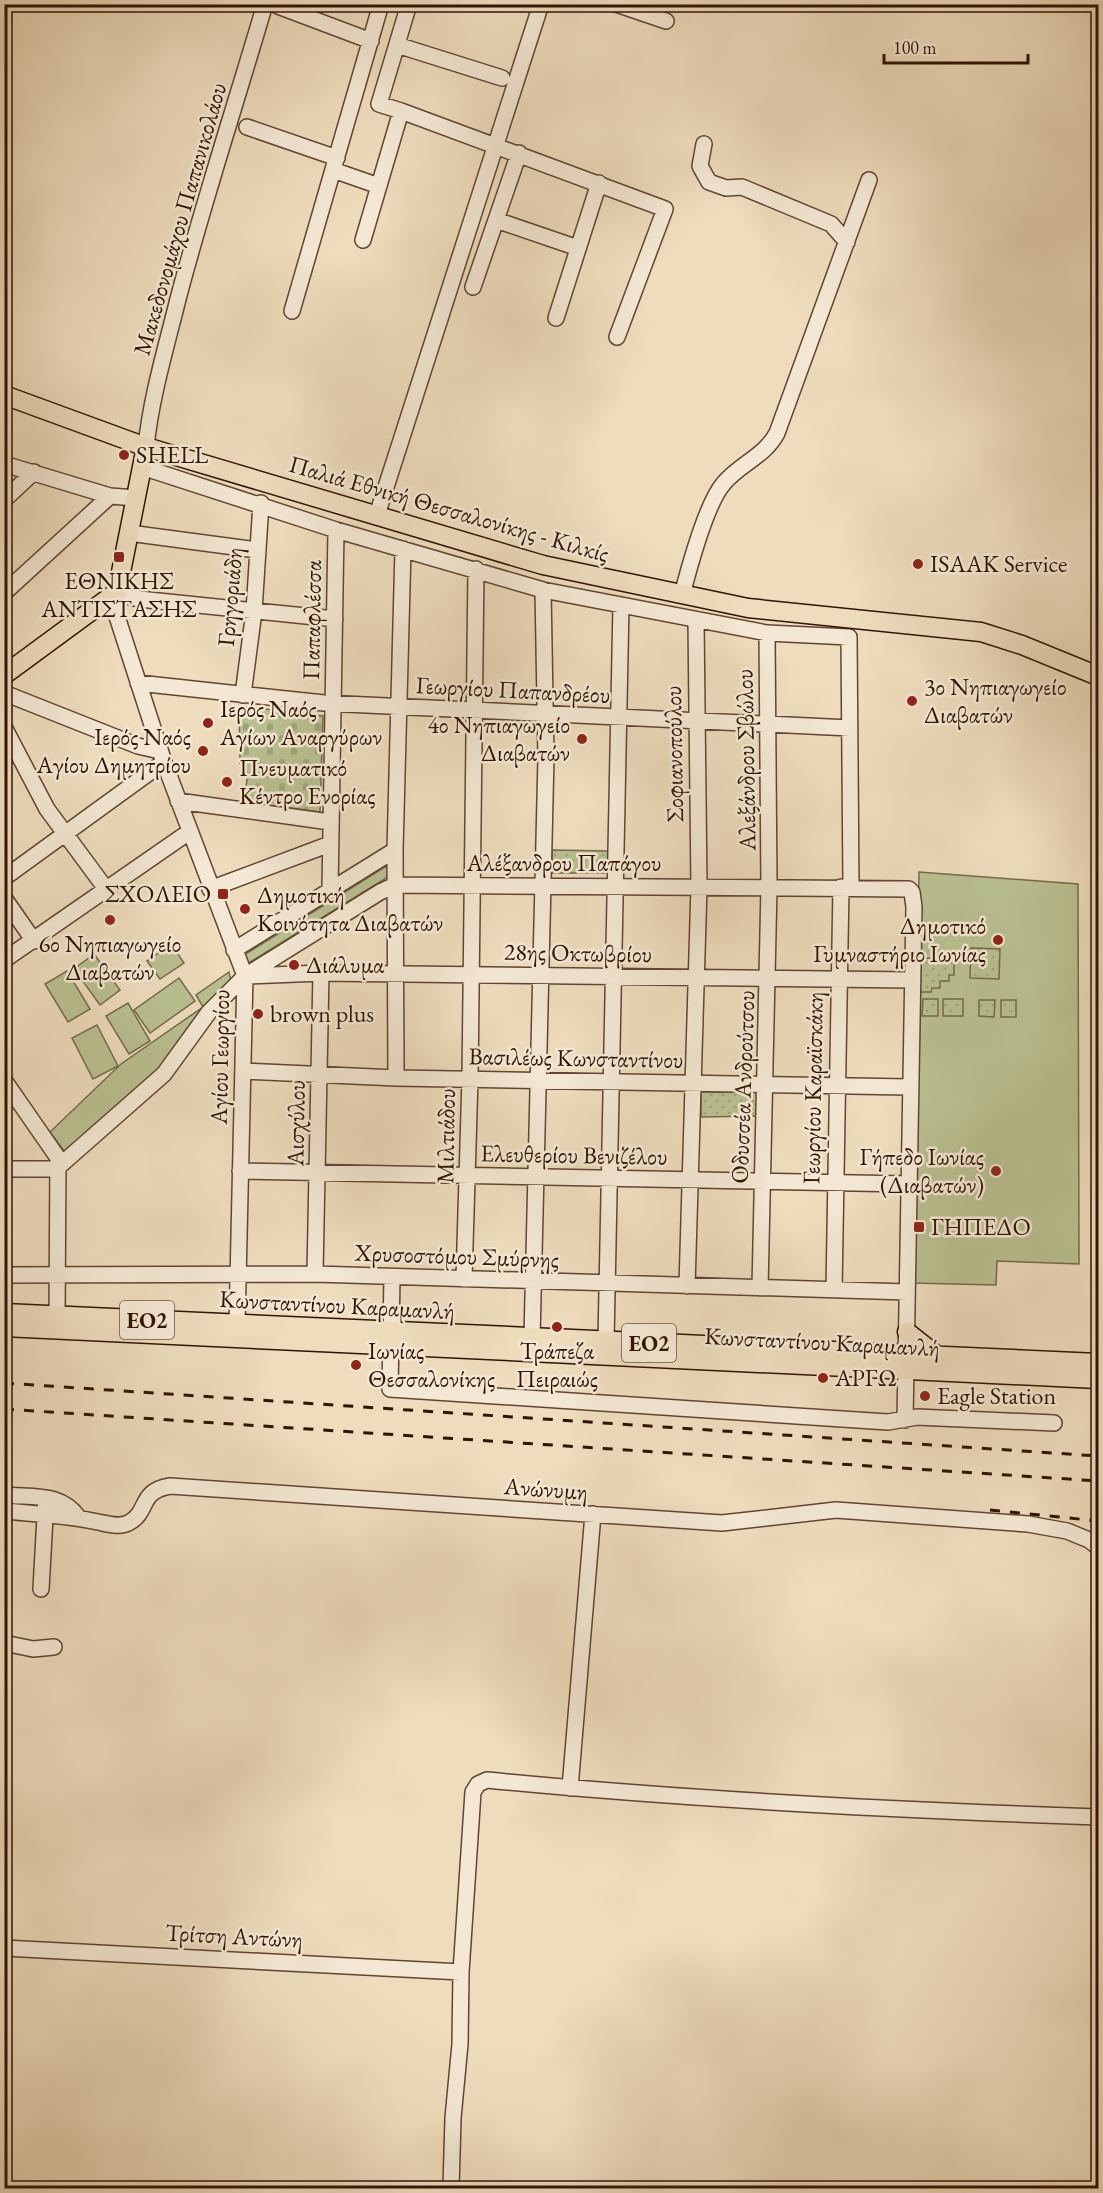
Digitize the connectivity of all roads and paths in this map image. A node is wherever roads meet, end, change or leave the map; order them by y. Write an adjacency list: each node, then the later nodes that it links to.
1 (381, 4): 7 (street)
2 (409, 4): 8 (street)
3 (541, 4): 15 (street)
4 (616, 4): 6 (street)
5 (271, 5): 7 (street); 30 (street, Μακεδονομάχου Παπανικολάου)
6 (666, 21)
7 (371, 41): 10 (street)
8 (397, 45): 9 (street); 11 (street)
9 (502, 78)
10 (355, 96): 11 (street); 17 (street)
11 (379, 105): 12 (street)
12 (401, 111): 15 (street); 20 (street)
13 (248, 127): 17 (street)
14 (704, 144): 23 (street)
15 (494, 146): 16 (street); 37 (street)
16 (519, 153): 19 (street); 21 (street)
17 (335, 164): 20 (street); 26 (street)
18 (869, 180): 23 (street)
19 (599, 183): 24 (street); 28 (street)
20 (379, 186): 22 (street)
21 (496, 220): 24 (street); 25 (street)
22 (363, 240)
23 (847, 242): 45 (street)
24 (578, 248): 27 (street)
25 (473, 287)
26 (292, 311)
27 (556, 318)
28 (617, 337)
29 (4, 395): 30 (main road, Παλιά Εθνική Θεσσαλονίκης - Κιλκίς)
30 (142, 456): 34 (main road); 36 (street); 37 (main road, Παλιά Εθνική Θεσσαλονίκης - Κιλκίς)
31 (4, 464): 32 (street)
32 (34, 472): 33 (street); 35 (street)
33 (110, 496): 34 (street); 44 (street)
34 (136, 498): 39 (main road)
35 (4, 500)
36 (261, 503): 38 (street); 41 (street, Γρηγοριάδη)
37 (377, 515): 45 (main road, Παλιά Εθνική Θεσσαλονίκης - Κιλκίς)
38 (336, 530): 40 (street); 49 (street, Παπαφλέσσα)
39 (129, 533): 41 (street); 46 (main road)
40 (403, 549): 42 (street); 58 (street)
41 (257, 550): 48 (street, Γρηγοριάδη)
42 (476, 569): 43 (street); 59 (street, Μιλτιάδου)
43 (543, 590): 47 (street); 60 (street)
44 (4, 593)
45 (682, 595): 53 (main road, Παλιά Εθνική Θεσσαλονίκης - Κιλκίς)
46 (113, 596): 48 (street); 52 (main road); 54 (street, Αγίου Γεωργίου)
47 (621, 605): 50 (street); 61 (street)
48 (254, 610): 49 (street); 56 (street, Γρηγοριάδη)
49 (335, 619): 57 (street, Παπαφλέσσα)
50 (696, 621): 51 (street); 62 (street, Σοφιανοπούλου)
51 (767, 633): 63 (street, Αλεξάνδρου Σβώλου); 65 (street, Γεωργίου Καραϊσκάκη)
52 (4, 675)
53 (1098, 676)
54 (138, 683): 56 (street, Γεωργίου Παπανδρέου); 66 (street, Αγίου Γεωργίου)
55 (4, 693): 66 (street)
56 (243, 694): 57 (street, Γεωργίου Παπανδρέου)
57 (333, 704): 58 (street, Γεωργίου Παπανδρέου); 68 (street, Παπαφλέσσα)
58 (401, 708): 59 (street, Γεωργίου Παπανδρέου); 72 (street)
59 (472, 711): 60 (street, Γεωργίου Παπανδρέου); 75 (street, Μιλτιάδου)
60 (544, 715): 61 (street, Γεωργίου Παπανδρέου); 76 (street)
61 (618, 718): 62 (street, Γεωργίου Παπανδρέου); 77 (street)
62 (695, 722): 63 (street, Γεωργίου Παπανδρέου); 78 (street, Σοφιανοπούλου)
63 (767, 725): 65 (street, Γεωργίου Παπανδρέου); 79 (street, Αλεξάνδρου Σβώλου)
64 (4, 727): 70 (street)
65 (850, 728): 80 (street, Γεωργίου Καραϊσκάκη)
66 (162, 756): 67 (street, Αγίου Γεωργίου); 70 (street)
67 (178, 801): 68 (street); 69 (street, Αγίου Γεωργίου)
68 (330, 822): 71 (street, Παπαφλέσσα)
69 (189, 832): 81 (street); 82 (street, Αγίου Γεωργίου)
70 (64, 834): 73 (street); 81 (street)
71 (330, 844): 82 (street); 83 (street, Παπαφλέσσα)
72 (395, 850): 74 (street); 83 (street)
73 (4, 878)
74 (395, 885): 75 (street, Αλέξανδρου Παπάγου); 89 (street); 92 (street, Αλέξανδρου Παπάγου)
75 (471, 885): 76 (street, Αλέξανδρου Παπάγου); 90 (street, Μιλτιάδου)
76 (542, 886): 77 (street, Αλέξανδρου Παπάγου); 91 (street)
77 (614, 886): 78 (street, Αλέξανδρου Παπάγου); 93 (street)
78 (699, 887): 79 (street, Αλέξανδρου Παπάγου); 94 (street, Σοφιανοπούλου)
79 (769, 887): 80 (street, Αλέξανδρου Παπάγου); 95 (street, Οδυσσέα Ανδρούτσου)
80 (846, 887): 96 (street, Γεωργίου Καραϊσκάκη); 97 (street, Αλέξανδρου Παπάγου)
81 (106, 889): 85 (street)
82 (210, 889): 86 (street, Αγίου Γεωργίου)
83 (330, 890): 86 (street)
84 (4, 898): 85 (street)
85 (34, 940): 87 (street)
86 (234, 950): 92 (street, Αγίου Γεωργίου)
87 (4, 960)
88 (321, 973): 89 (street, 28ης Οκτωβρίου); 92 (street, 28ης Οκτωβρίου); 99 (street, Αισχύλου)
89 (396, 974): 90 (street, 28ης Οκτωβρίου); 100 (street)
90 (470, 975): 91 (street, 28ης Οκτωβρίου); 101 (street, Μιλτιάδου)
91 (541, 975): 93 (street, 28ης Οκτωβρίου); 103 (street)
92 (244, 976): 98 (street, Αγίου Γεωργίου); 110 (street, Αλέξανδρου Παπάγου)
93 (613, 976): 94 (street, 28ης Οκτωβρίου); 104 (street)
94 (698, 977): 95 (street, 28ης Οκτωβρίου); 105 (street, Σοφιανοπούλου)
95 (768, 978): 96 (street, 28ης Οκτωβρίου); 106 (street, Οδυσσέα Ανδρούτσου)
96 (838, 978): 97 (street, 28ης Οκτωβρίου); 107 (street, Γεωργίου Καραϊσκάκη)
97 (912, 980): 108 (street)
98 (243, 1071): 99 (street, Βασιλέως Κωνσταντίνου); 111 (street, Αγίου Γεωργίου)
99 (319, 1073): 100 (street, Βασιλέως Κωνσταντίνου); 112 (street, Αισχύλου)
100 (396, 1078): 101 (street, Βασιλέως Κωνσταντίνου)
101 (470, 1078): 103 (street, Βασιλέως Κωνσταντίνου); 113 (street, Μιλτιάδου)
102 (4, 1080): 110 (street)
103 (539, 1080): 104 (street, Βασιλέως Κωνσταντίνου); 114 (street)
104 (611, 1082): 105 (street, Βασιλέως Κωνσταντίνου); 115 (street)
105 (693, 1083): 106 (street, Βασιλέως Κωνσταντίνου); 116 (street, Σοφιανοπούλου)
106 (765, 1083): 107 (street, Βασιλέως Κωνσταντίνου); 117 (street, Οδυσσέα Ανδρούτσου)
107 (836, 1085): 108 (street, Βασιλέως Κωνσταντίνου); 118 (street, Γεωργίου Καραϊσκάκη)
108 (909, 1087): 119 (street)
109 (4, 1169): 110 (street)
110 (56, 1169): 120 (street)
111 (240, 1171): 112 (street, Ελευθερίου Βενιζέλου); 121 (street, Αγίου Γεωργίου)
112 (317, 1172): 113 (street, Ελευθερίου Βενιζέλου); 122 (street, Αισχύλου)
113 (467, 1175): 114 (street, Ελευθερίου Βενιζέλου); 125 (street, Μιλτιάδου)
114 (537, 1177): 115 (street, Ελευθερίου Βενιζέλου); 126 (street)
115 (610, 1178): 116 (street, Ελευθερίου Βενιζέλου); 127 (street)
116 (691, 1180): 117 (street, Ελευθερίου Βενιζέλου); 128 (street, Σοφιανοπούλου)
117 (762, 1181): 118 (street, Ελευθερίου Βενιζέλου); 129 (street, Οδυσσέα Ανδρούτσου)
118 (834, 1183): 119 (street, Ελευθερίου Βενιζέλου); 130 (street, Γεωργίου Καραϊσκάκη)
119 (907, 1184): 131 (street)
120 (58, 1274): 121 (street, Χρυσοστόμου Σμύρνης); 123 (street, Χρυσοστόμου Σμύρνης); 133 (street)
121 (238, 1274): 122 (street, Χρυσοστόμου Σμύρνης); 134 (street, Αγίου Γεωργίου)
122 (315, 1274): 124 (street, Χρυσοστόμου Σμύρνης)
123 (4, 1275)
124 (392, 1277): 125 (street, Χρυσοστόμου Σμύρνης); 137 (street)
125 (464, 1279): 126 (street, Χρυσοστόμου Σμύρνης)
126 (535, 1281): 127 (street, Χρυσοστόμου Σμύρνης); 138 (street)
127 (608, 1283): 128 (street, Χρυσοστόμου Σμύρνης); 139 (street)
128 (687, 1286): 129 (street, Χρυσοστόμου Σμύρνης)
129 (760, 1288): 130 (street, Χρυσοστόμου Σμύρνης)
130 (834, 1290): 131 (street, Χρυσοστόμου Σμύρνης)
131 (907, 1292): 136 (street)
132 (4, 1313): 133 (main road, Κωνσταντίνου Καραμανλή / ΕΟ2)
133 (57, 1316): 134 (main road, Κωνσταντίνου Καραμανλή / ΕΟ2)
134 (237, 1324): 137 (main road, Κωνσταντίνου Καραμανλή / ΕΟ2)
135 (4, 1327): 137 (main road, Κωνσταντίνου Καραμανλή / ΕΟ2)
136 (907, 1332): 140 (main road); 141 (street)
137 (390, 1338): 138 (main road, Κωνσταντίνου Καραμανλή / ΕΟ2); 141 (main road, Κωνσταντίνου Καραμανλή / ΕΟ2); 144 (street)
138 (532, 1338): 139 (main road, Κωνσταντίνου Καραμανλή / ΕΟ2)
139 (606, 1341): 141 (main road, Κωνσταντίνου Καραμανλή / ΕΟ2)
140 (936, 1355): 141 (main road, Κωνσταντίνου Καραμανλή / ΕΟ2); 142 (main road, Κωνσταντίνου Καραμανλή / ΕΟ2)
141 (907, 1362): 143 (main road, Κωνσταντίνου Καραμανλή / ΕΟ2); 144 (street)
142 (1098, 1363)
143 (1098, 1379)
144 (905, 1420): 145 (street)
145 (1054, 1423)
146 (4, 1495): 147 (street)
147 (46, 1499): 149 (street); 151 (street)
148 (4, 1511): 149 (street, Ανώνυμη)
149 (45, 1514): 151 (street, Ανώνυμη); 153 (street)
150 (592, 1514): 151 (street, Ανώνυμη); 152 (street, Ανώνυμη); 156 (street)
151 (79, 1518)
152 (1098, 1547)
153 (41, 1589)
154 (4, 1643): 155 (street)
155 (54, 1647)
156 (570, 1788): 157 (street); 159 (street)
157 (1098, 1817)
158 (4, 1948): 159 (street, Τρίτση Αντώνη)
159 (461, 1972): 160 (street)
160 (451, 2188)

